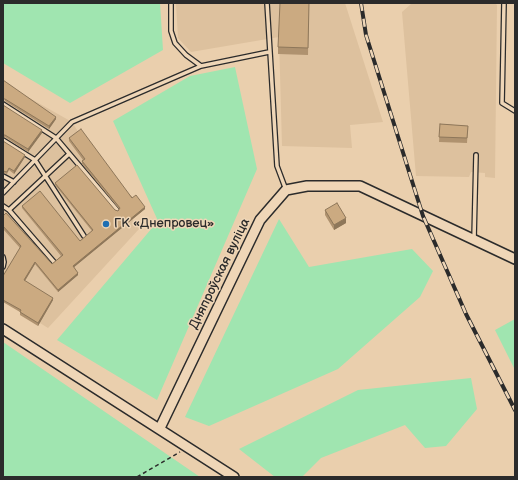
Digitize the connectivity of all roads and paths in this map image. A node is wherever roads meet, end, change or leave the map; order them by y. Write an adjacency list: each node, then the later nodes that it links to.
1 (171, 3): 5 (lane)
2 (266, 3): 4 (lane)
3 (504, 3): 7 (lane)
4 (268, 52): 5 (lane); 16 (lane)
5 (201, 66): 8 (lane)
6 (3, 104): 8 (lane)
7 (515, 111)
8 (56, 138): 10 (lane); 12 (lane)
9 (3, 140): 12 (lane)
10 (69, 154): 14 (lane); 20 (lane)
11 (476, 156): 22 (lane)
12 (35, 160): 14 (lane); 15 (lane)
13 (3, 176): 15 (lane)
14 (46, 176): 19 (lane); 21 (lane)
15 (14, 182): 17 (lane)
16 (286, 190): 22 (street); 28 (street, Дняпроўская вуліца)
17 (3, 193)
18 (3, 206): 19 (lane)
19 (9, 210): 25 (lane)
20 (117, 210)
21 (84, 236)
22 (474, 240): 24 (street)
23 (3, 257): 26 (lane)
24 (515, 259)
25 (54, 262)
26 (3, 268)
27 (3, 328): 28 (street)
28 (160, 428): 29 (street)
29 (188, 447): 30 (path); 31 (street)
30 (137, 477)
31 (234, 477)

